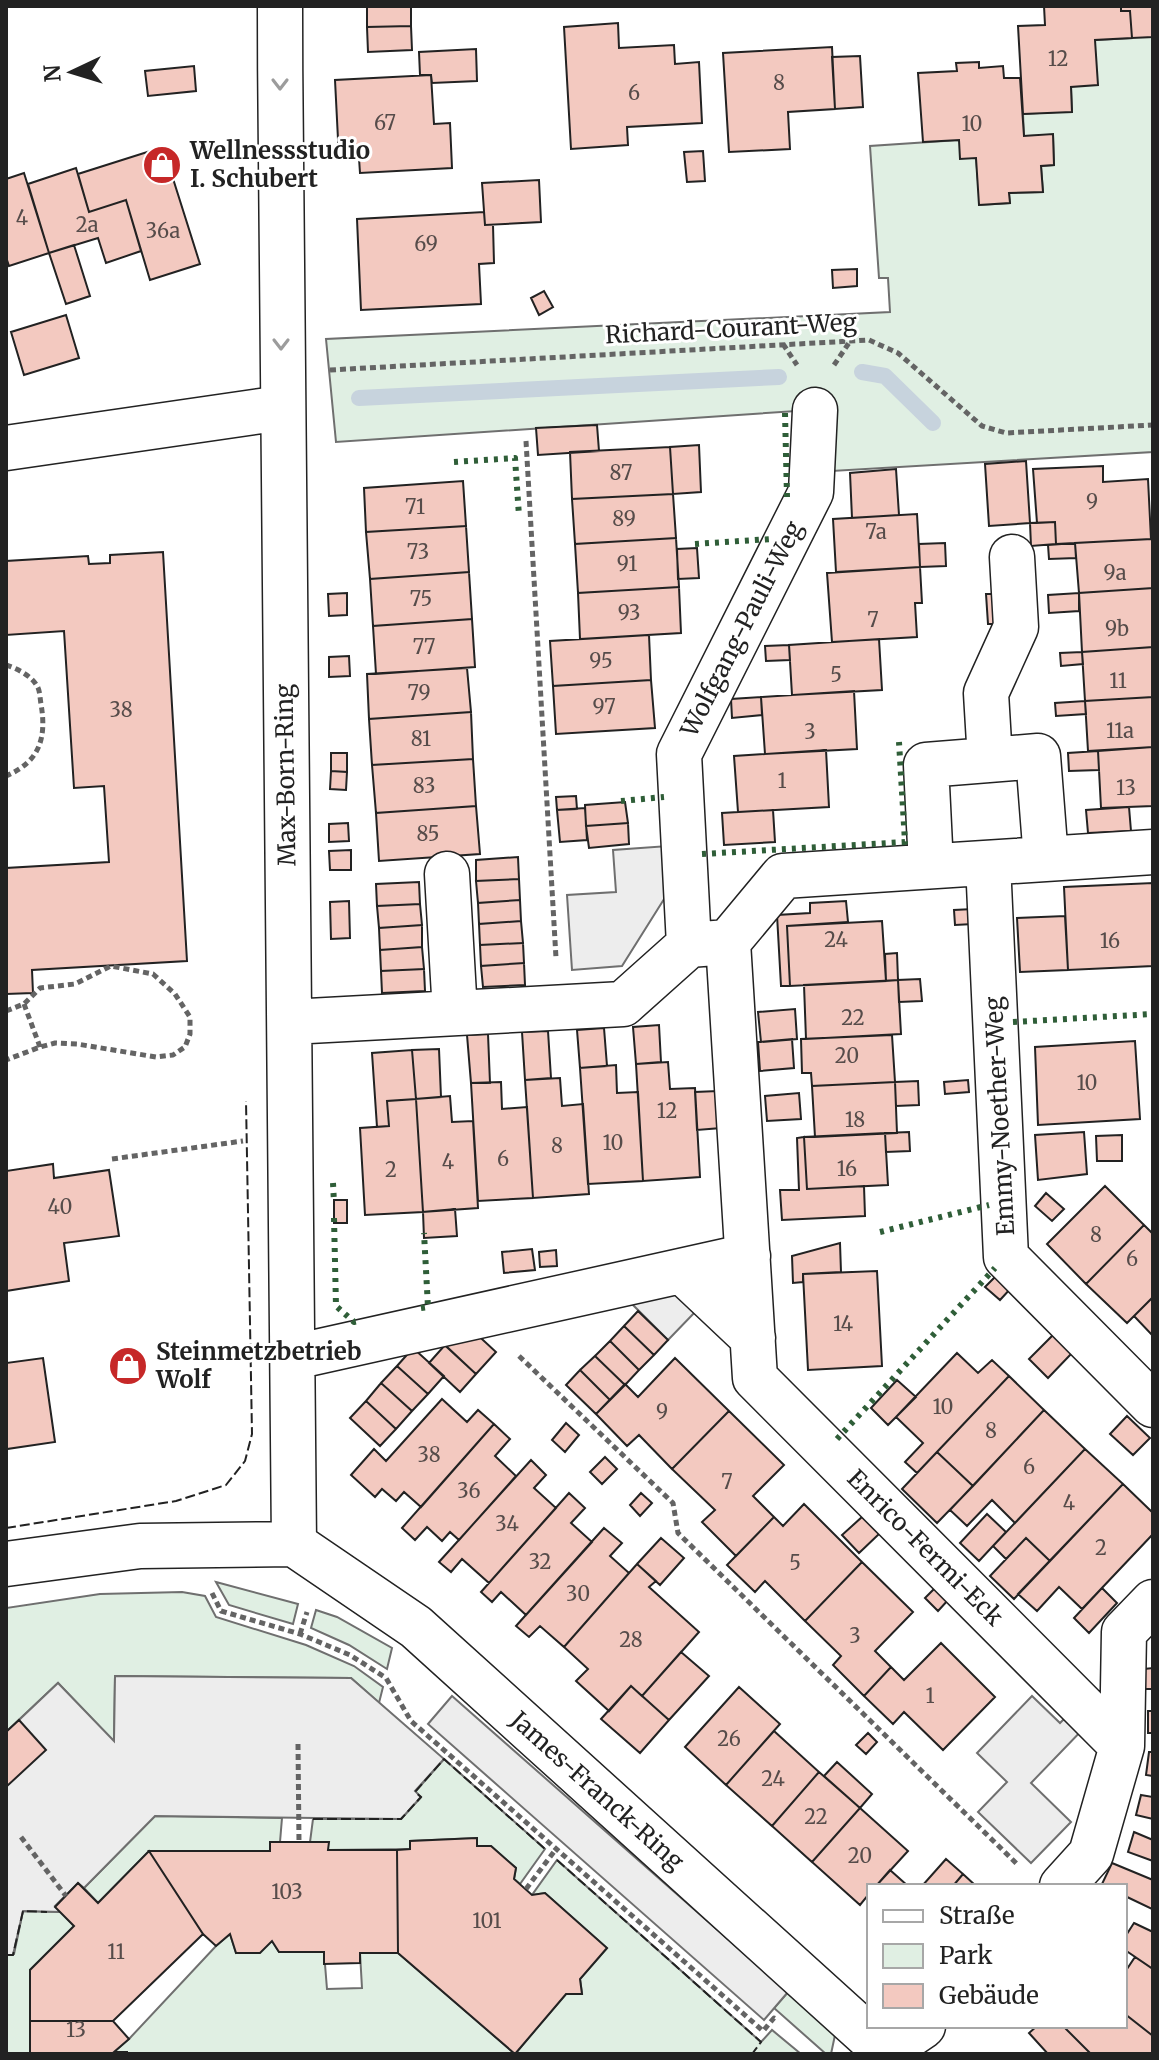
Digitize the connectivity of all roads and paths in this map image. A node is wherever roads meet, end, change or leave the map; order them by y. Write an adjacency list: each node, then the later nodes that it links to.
1 (280, 6): 2 (street, Max-Born-Ring, one-way to 2)
2 (281, 390): 4 (path, Richard-Courant-Weg); 6 (street); 21 (street, Max-Born-Ring)
3 (815, 410): 16 (street, Wolfgang-Pauli-Weg)
4 (1153, 425)
5 (526, 441): 18 (path)
6 (6, 448)
7 (1012, 557): 9 (street)
8 (6, 665): 10 (path)
9 (990, 760): 12 (street); 14 (street)
10 (6, 776)
11 (1153, 852): 12 (street)
12 (1046, 859): 13 (street)
13 (988, 863): 14 (street); 31 (street, Emmy-Noether-Weg)
14 (931, 866): 16 (street)
15 (447, 874): 20 (street)
16 (708, 944): 18 (street); 26 (street, Enrico-Fermi-Eck)
17 (24, 1004): 19 (path); 22 (path); 22 (path)
18 (559, 1007): 20 (street)
19 (6, 1011)
20 (455, 1013): 21 (street)
21 (290, 1022): 24 (street, Max-Born-Ring)
22 (40, 1047): 23 (path)
23 (6, 1060)
24 (291, 1135): 25 (path); 30 (street, Max-Born-Ring)
25 (112, 1159)
26 (748, 1256): 27 (street); 29 (street, Enrico-Fermi-Eck)
27 (682, 1271): 28 (street); 29 (street)
28 (477, 1317): 30 (street); 41 (path)
29 (753, 1338): 37 (street, Enrico-Fermi-Eck)
30 (294, 1357): 32 (street, Max-Born-Ring)
31 (1153, 1405)
32 (294, 1544): 33 (street); 46 (street, James-Franck-Ring)
33 (189, 1545): 34 (street); 40 (path)
34 (6, 1564)
35 (1153, 1602): 37 (street)
36 (298, 1744): 39 (path)
37 (1122, 1746): 41 (street)
38 (21, 1837): 43 (path)
39 (299, 1842)
40 (556, 1849): 42 (path); 44 (path)
41 (1045, 1880)
42 (526, 1889)
43 (66, 1896)
44 (785, 2027)
45 (920, 2028): 46 (street)
46 (885, 2053)

